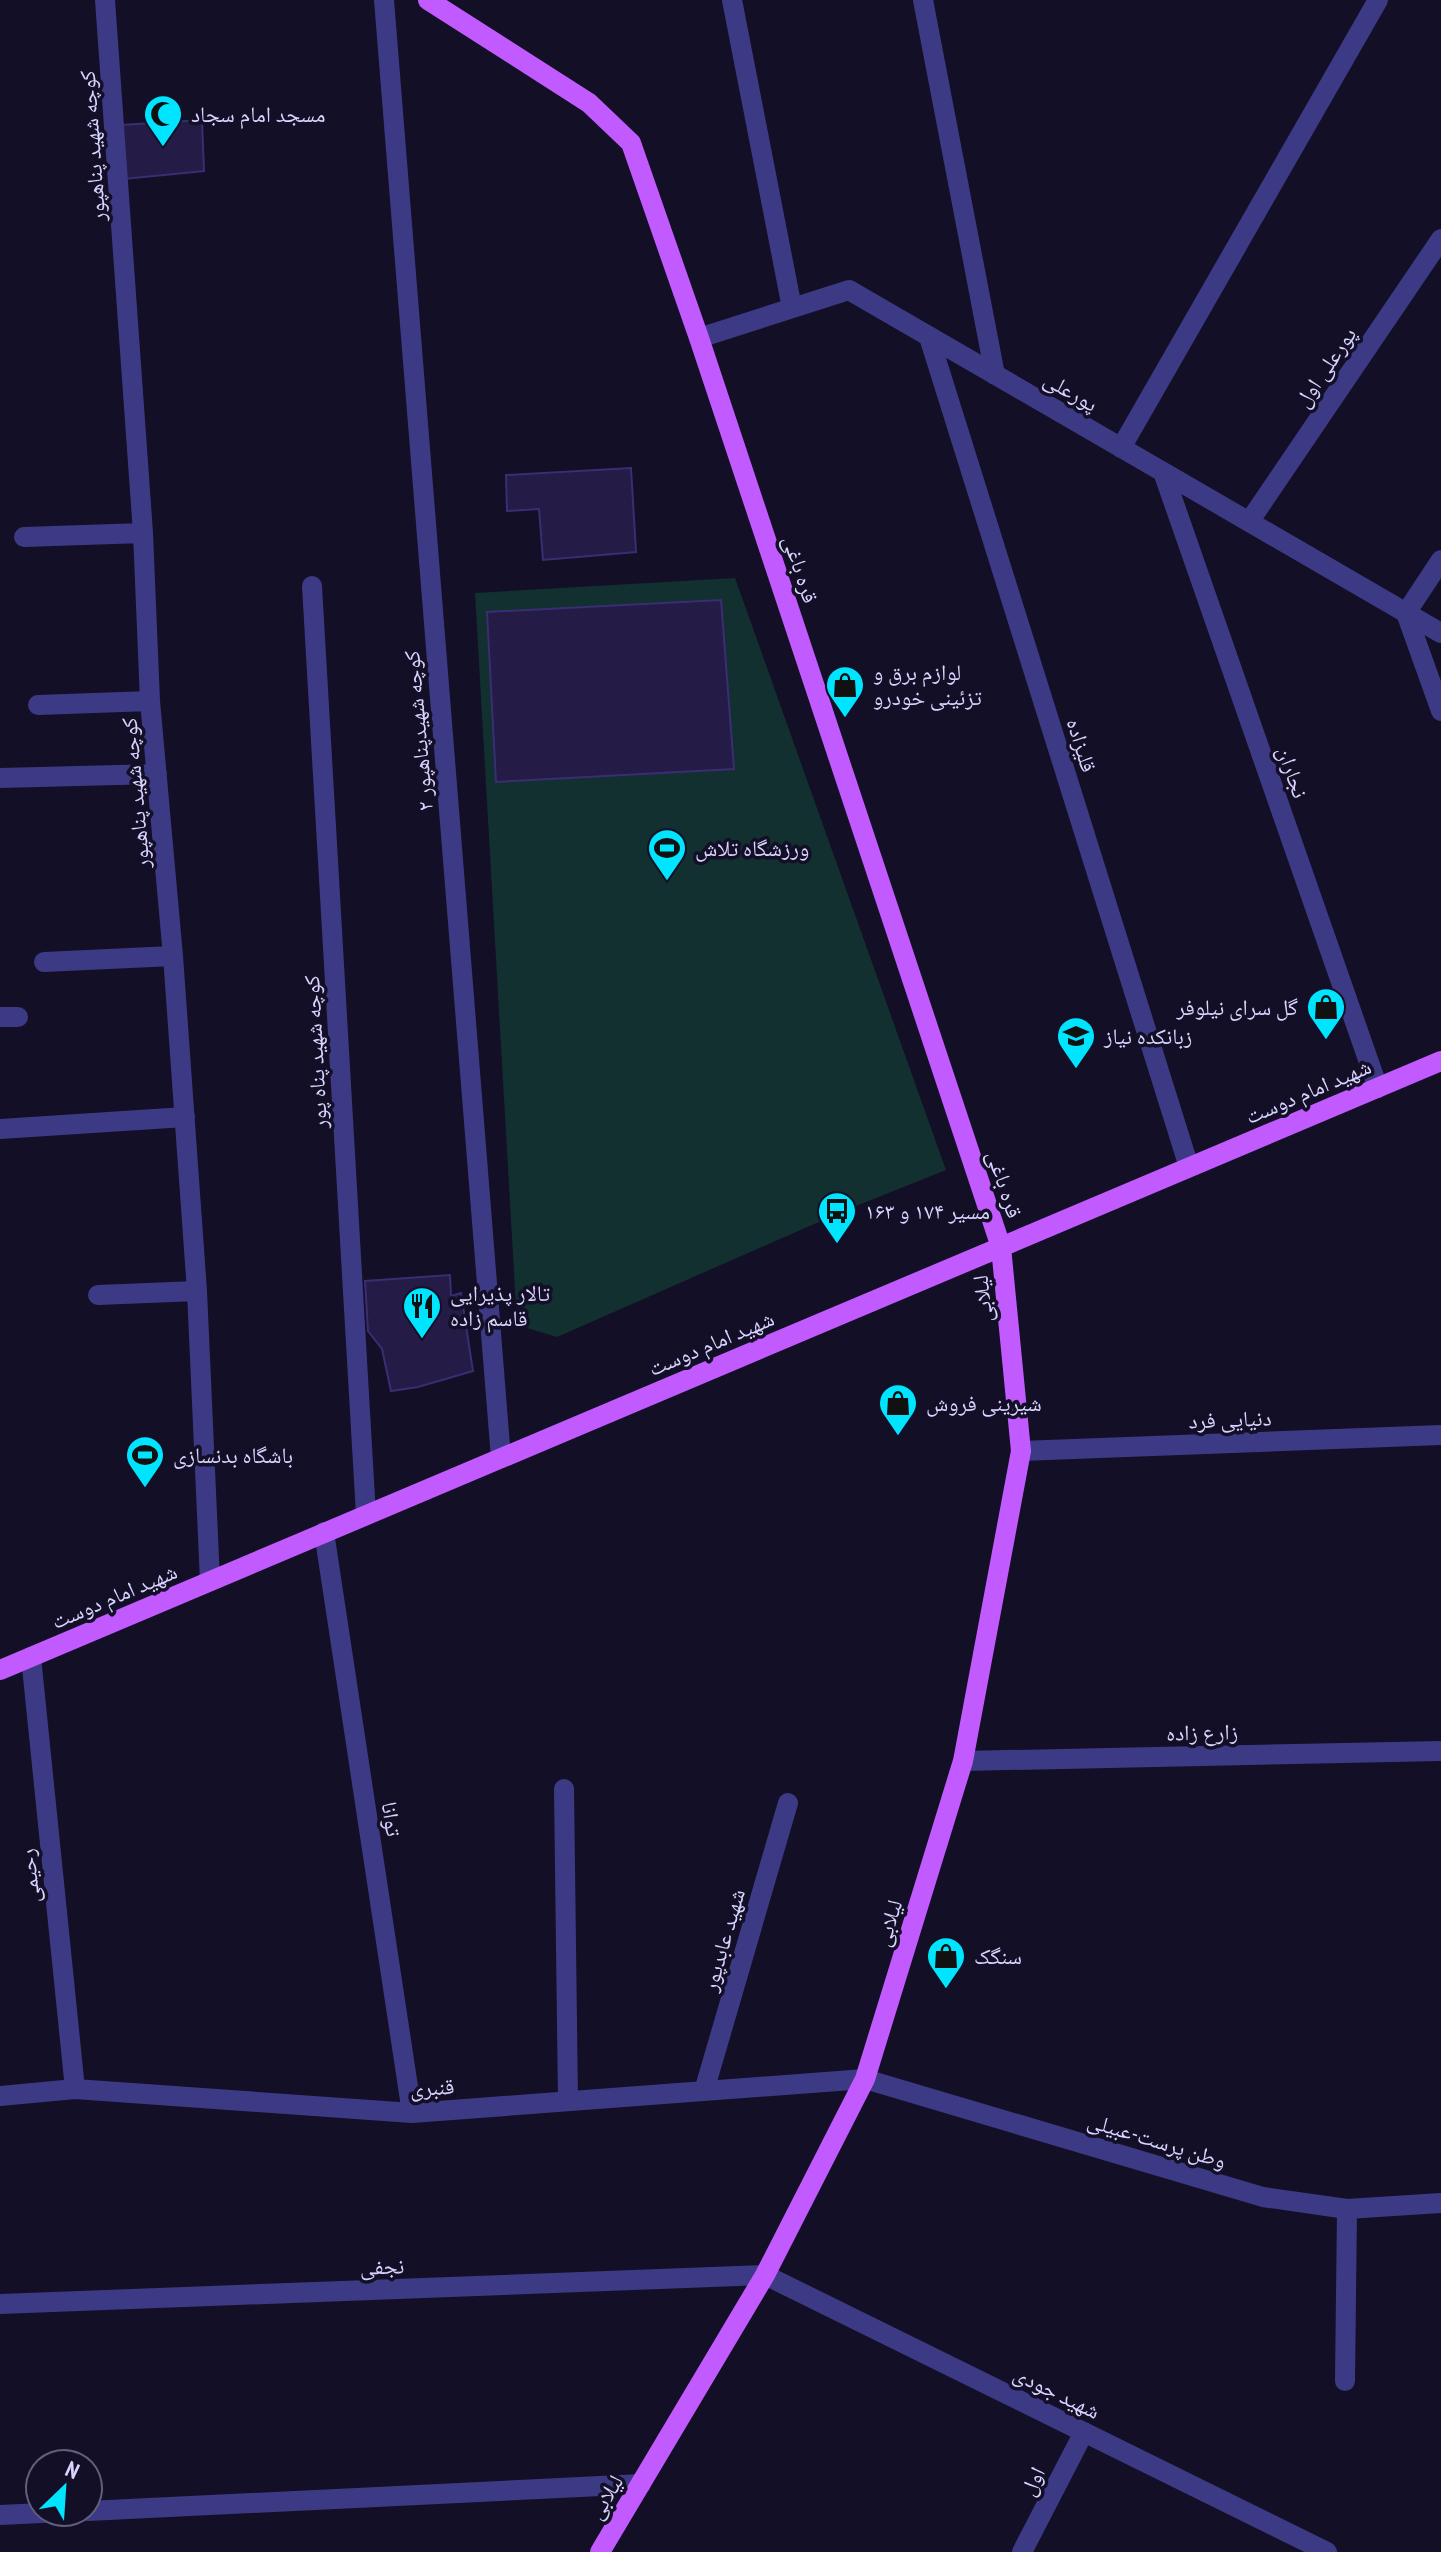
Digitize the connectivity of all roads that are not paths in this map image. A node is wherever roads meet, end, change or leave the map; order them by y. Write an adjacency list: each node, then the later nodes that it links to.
1 (105, 0): 15 (street, کوچه شهید پناهپور)
2 (384, 0): 38 (street, ۲ کوچه شهیدپناهپور)
3 (428, 0): 10 (main road, قره باغی)
4 (732, 0): 8 (street)
5 (923, 0): 11 (street)
6 (1378, 0): 12 (street)
7 (1441, 239): 14 (street, پورعلی اول)
8 (792, 308): 9 (street, پورعلی); 10 (street, پورعلی)
9 (929, 337): 11 (street, پورعلی); 32 (street, قلیزاده)
10 (699, 338): 33 (main road, قره باغی)
11 (995, 375): 12 (street, پورعلی)
12 (1121, 448): 13 (street, پورعلی)
13 (1163, 472): 14 (street, پورعلی); 29 (street, نجاران)
14 (1249, 522): 19 (street, پورعلی)
15 (143, 533): 16 (street); 21 (street, کوچه شهید پناهپور)
16 (24, 537)
17 (1441, 560): 19 (street)
18 (312, 586): 39 (street, کوچه شهید پناه پور)
19 (1406, 613): 20 (street, پورعلی); 23 (street)
20 (1441, 633)
21 (150, 701): 22 (street); 24 (street, کوچه شهید پناهپور)
22 (38, 705)
23 (1441, 711)
24 (157, 774): 25 (street); 26 (street, کوچه شهید پناهپور)
25 (0, 778)
26 (173, 956): 27 (street); 30 (street, کوچه شهید پناهپور)
27 (44, 962)
28 (1441, 1061): 29 (main road, شهید امام دوست)
29 (1378, 1088): 32 (main road, شهید امام دوست)
30 (185, 1117): 31 (street); 34 (street, کوچه شهید پناهپور)
31 (0, 1129)
32 (1189, 1167): 33 (main road, شهید امام دوست)
33 (1001, 1247): 37 (main road, لیلابی); 38 (main road, شهید امام دوست)
34 (197, 1291): 35 (street); 41 (street, کوچه شهید پناهپور)
35 (98, 1295)
36 (1441, 1435): 37 (street, دنیایی فرد)
37 (1021, 1451): 45 (main road, لیلابی)
38 (501, 1458): 39 (main road, شهید امام دوست)
39 (366, 1515): 40 (main road, شهید امام دوست)
40 (324, 1532): 41 (main road, شهید امام دوست); 53 (street, توانا)
41 (210, 1581): 42 (main road, شهید امام دوست)
42 (31, 1657): 43 (main road, شهید امام دوست); 49 (street, رحیمی)
43 (0, 1670)
44 (1441, 1751): 45 (street, زارع زاده)
45 (963, 1761): 48 (main road, لیلابی)
46 (564, 1789): 52 (street)
47 (788, 1803): 50 (street, شهید عابدپور)
48 (865, 2079): 50 (street, قنبری); 55 (street, وطن پرست-عبیلی); 56 (main road, لیلابی)
49 (75, 2089): 51 (street, قنبری); 53 (street, قنبری)
50 (704, 2091): 52 (street, قنبری)
51 (0, 2096)
52 (568, 2101): 53 (street, قنبری)
53 (412, 2113)
54 (1441, 2203): 55 (street, وطن پرست-عبیلی)
55 (1347, 2209): 58 (street)
56 (765, 2275): 57 (street, نجفی); 59 (street, شهید جودی); 60 (main road, لیلابی)
57 (0, 2304)
58 (1345, 2381)
59 (1084, 2432): 65 (street, اول); 66 (street, شهید جودی)
60 (641, 2484): 61 (street); 64 (main road, لیلابی)
61 (104, 2510)
62 (24, 2514): 63 (street)
63 (0, 2515)
64 (600, 2552)
65 (1022, 2552)
66 (1327, 2552)

